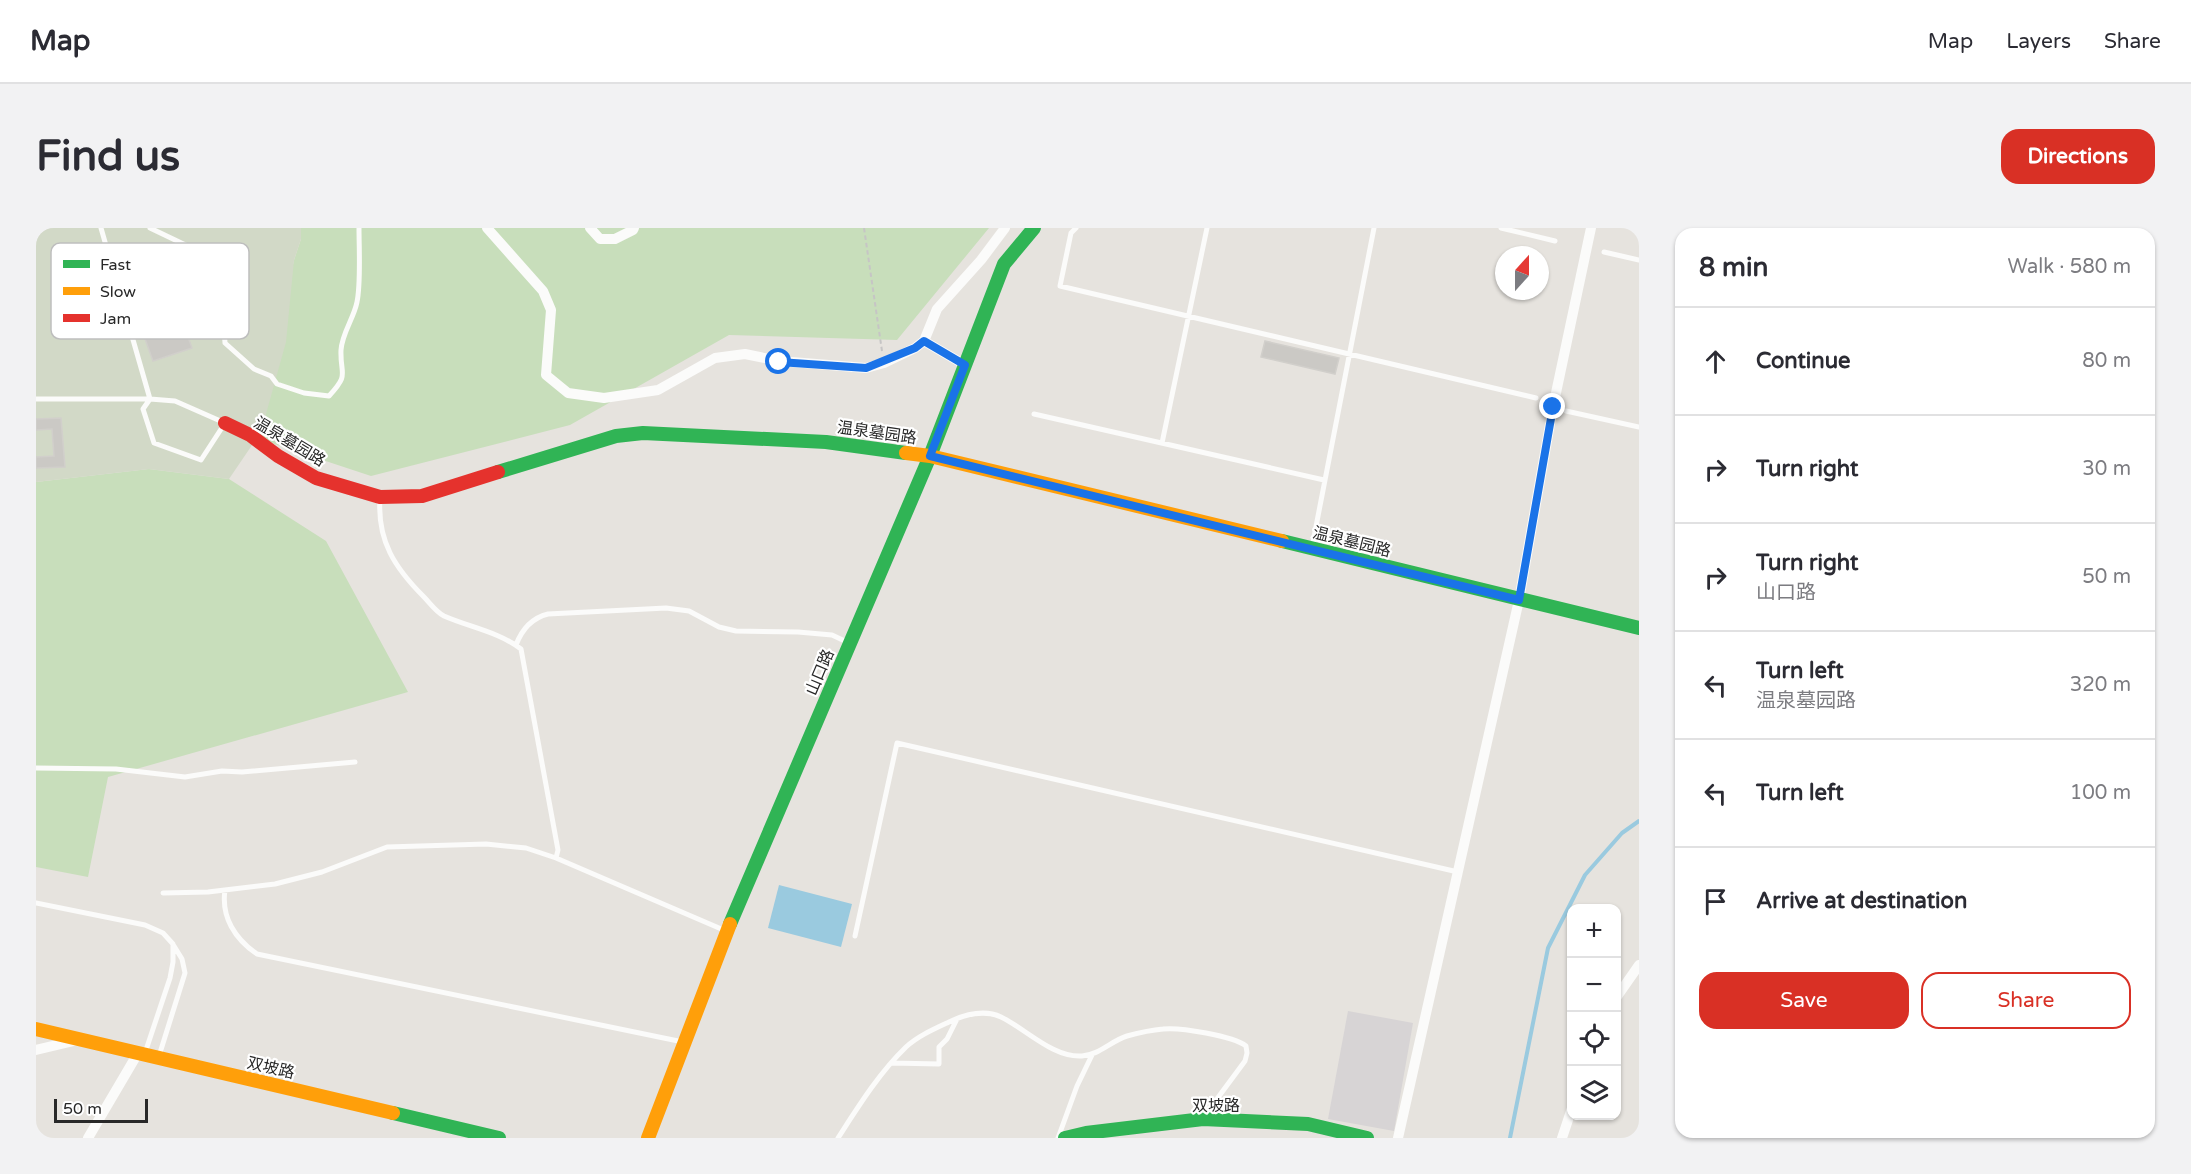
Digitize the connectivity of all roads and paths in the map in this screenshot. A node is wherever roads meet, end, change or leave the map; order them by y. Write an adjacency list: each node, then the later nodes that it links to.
1 (101, 228): 16 (lane)
2 (150, 228): 17 (lane)
3 (359, 228): 22 (lane)
4 (487, 228): 25 (street)
5 (590, 228): 6 (street)
6 (634, 228)
7 (864, 228): 25 (path)
8 (1005, 228): 23 (street)
9 (1034, 228): 26 (street, 山口路)
10 (1076, 228): 20 (lane)
11 (1207, 228): 20 (lane)
12 (1374, 228): 24 (lane)
13 (1501, 228): 15 (lane)
14 (1591, 228): 39 (street)
15 (1555, 241)
16 (105, 243)
17 (181, 243)
18 (1604, 252): 19 (lane)
19 (1639, 260)
20 (1189, 316): 24 (lane); 34 (lane)
21 (133, 339): 29 (lane)
22 (225, 339)
23 (924, 341): 25 (street); 26 (street)
24 (1350, 353): 27 (lane); 36 (lane)
25 (884, 363)
26 (965, 365): 35 (street, 山口路)
27 (1536, 398)
28 (36, 399): 29 (lane)
29 (150, 399): 32 (lane); 32 (lane)
30 (1566, 411): 33 (lane)
31 (1034, 414): 34 (lane)
32 (225, 423): 37 (street, 温泉墓园路)
33 (1639, 427)
34 (1162, 443): 36 (lane)
35 (930, 456): 37 (street, 温泉墓园路); 38 (street, 温泉墓园路); 41 (street, 山口路)
36 (1324, 480): 38 (lane)
37 (380, 497): 42 (lane)
38 (1311, 548): 39 (street, 温泉墓园路)
39 (1519, 600): 40 (street, 温泉墓园路); 46 (street)
40 (1639, 628)
41 (850, 643): 42 (lane); 50 (street, 山口路)
42 (516, 645): 45 (lane)
43 (355, 762): 44 (lane)
44 (36, 768)
45 (556, 858): 47 (lane); 50 (lane)
46 (1458, 872): 51 (lane); 73 (street)
47 (225, 890): 48 (lane); 59 (lane)
48 (163, 892)
49 (36, 903): 52 (lane)
50 (726, 932): 59 (street, 山口路)
51 (855, 936)
52 (173, 944): 61 (lane); 61 (lane)
53 (1639, 965): 54 (street)
54 (1636, 976): 55 (street)
55 (1621, 993)
56 (957, 1018): 62 (lane); 63 (lane); 63 (lane)
57 (36, 1029): 58 (street, 双坡路)
58 (81, 1040): 60 (street); 61 (street, 双坡路)
59 (685, 1042): 68 (street, 山口路)
60 (36, 1050)
61 (147, 1055): 66 (street); 67 (street, 双坡路)
62 (1092, 1055): 64 (lane); 70 (lane)
63 (892, 1063): 69 (lane)
64 (1203, 1119): 71 (street, 双坡路); 72 (street, 双坡路)
65 (1568, 1120): 74 (street)
66 (88, 1138)
67 (499, 1138)
68 (648, 1138)
69 (838, 1138)
70 (1058, 1138)
71 (1065, 1138)
72 (1367, 1138)
73 (1398, 1138)
74 (1562, 1138)

